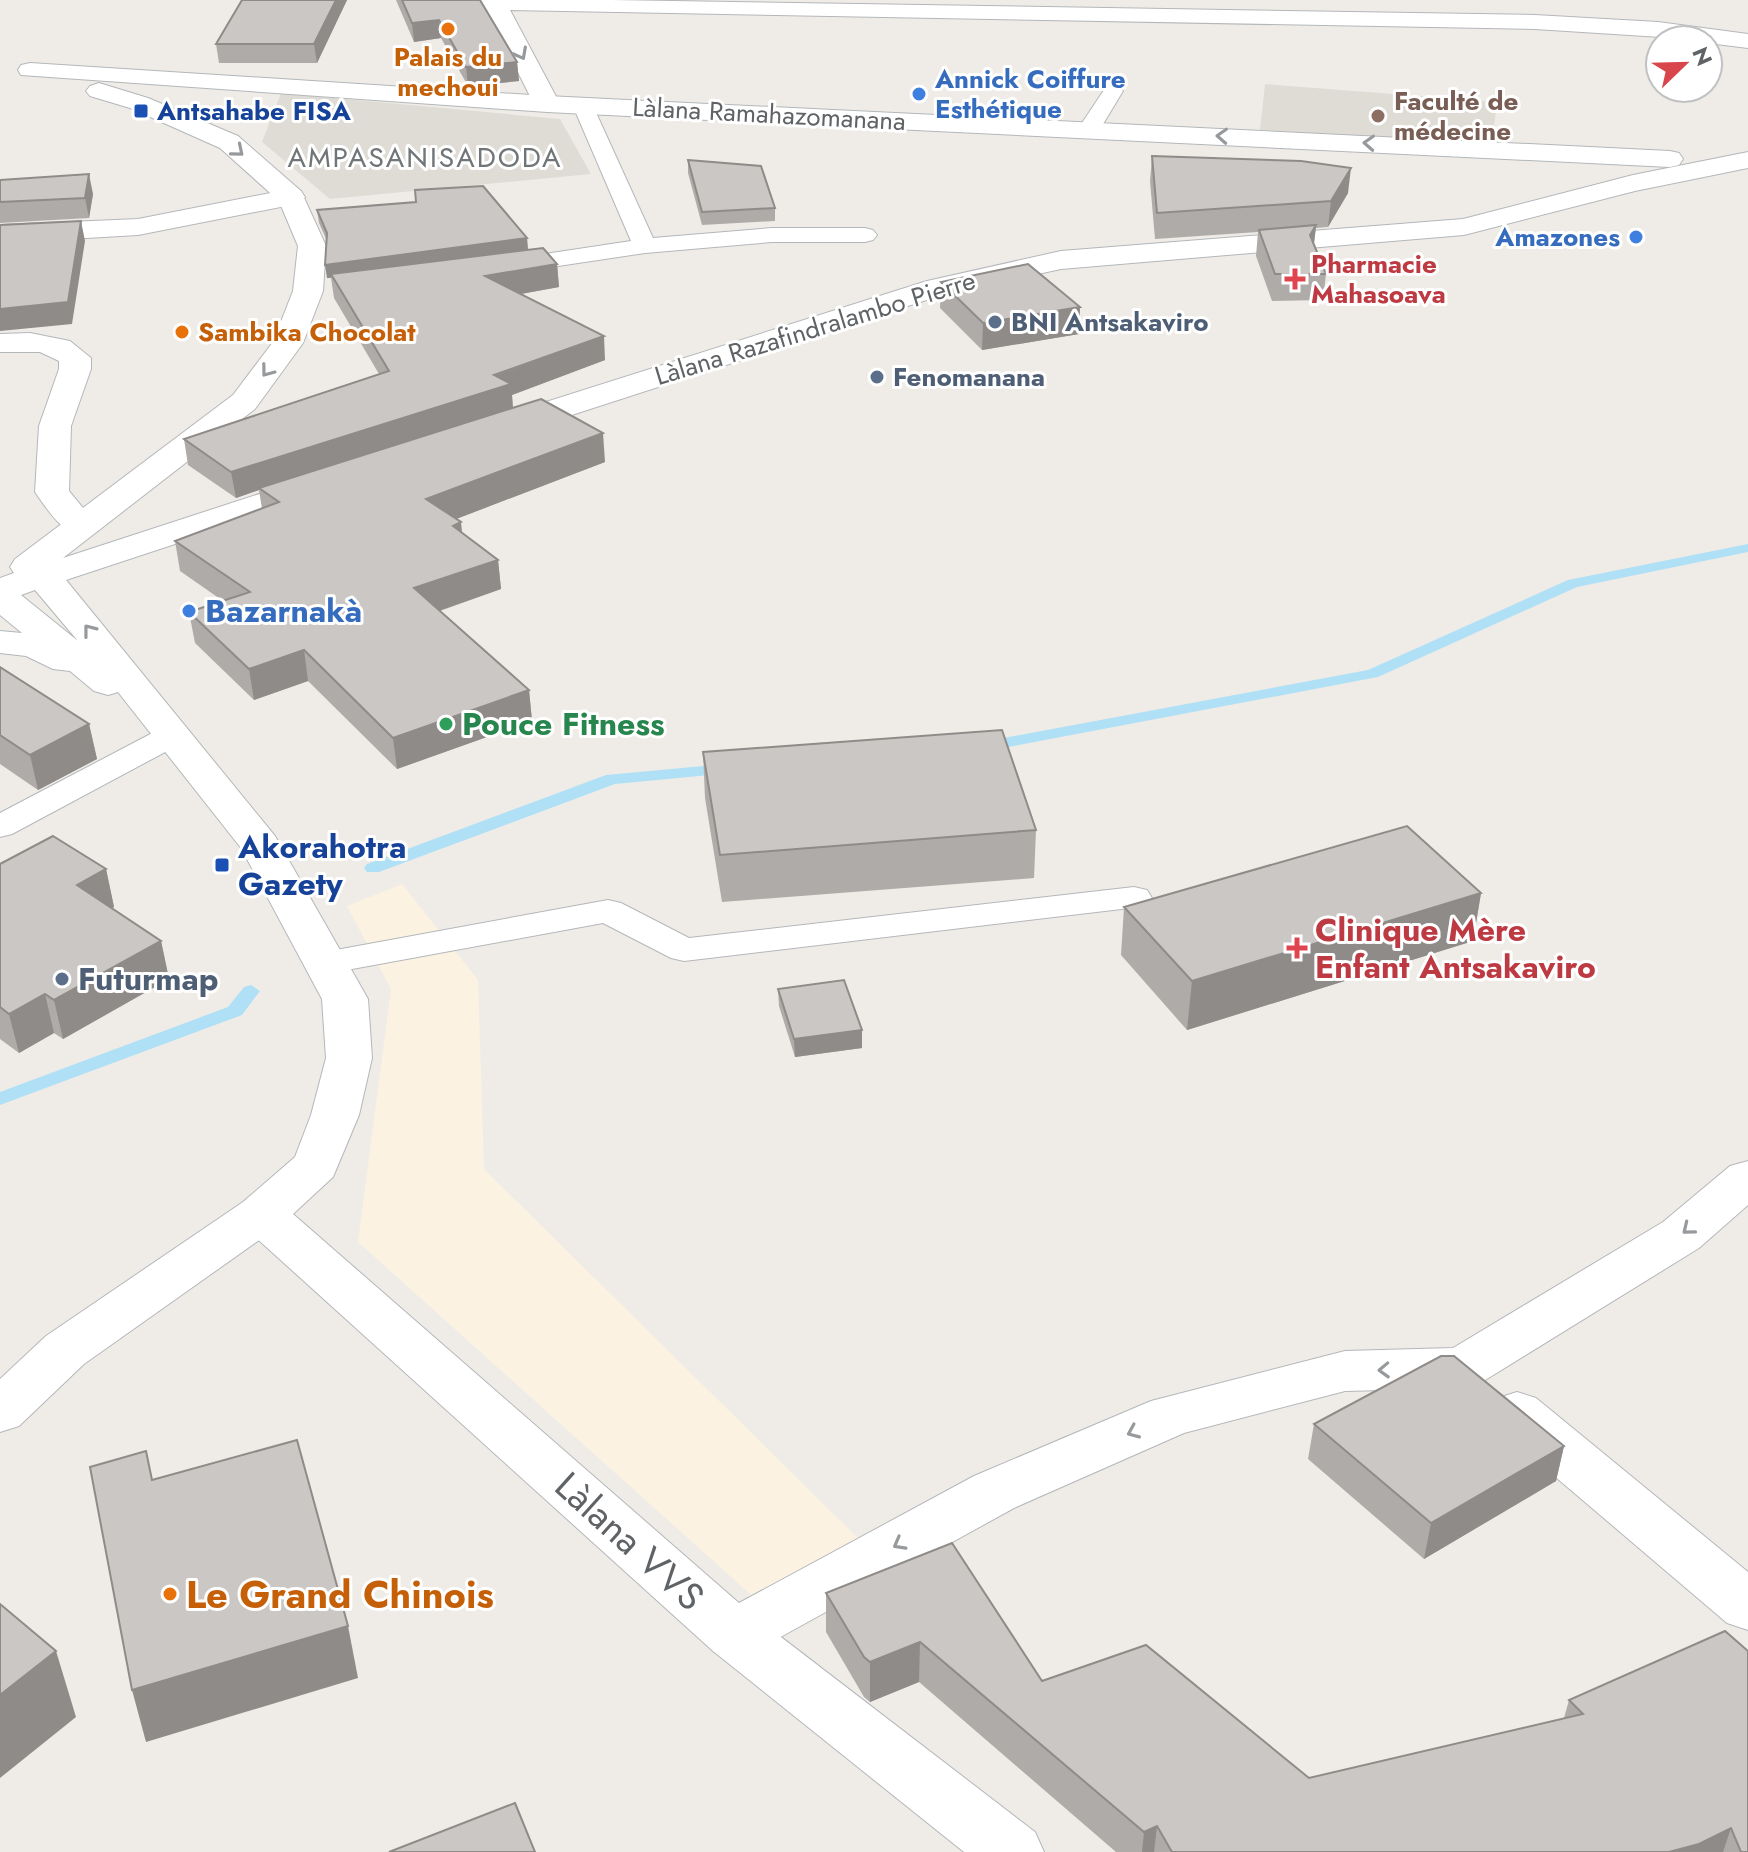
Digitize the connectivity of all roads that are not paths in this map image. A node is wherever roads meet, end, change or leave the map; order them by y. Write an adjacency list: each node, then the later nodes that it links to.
1 (424, 0): 3 (main road)
2 (614, 3): 3 (main road); 4 (main road)
3 (495, 4): 10 (main road, one-way to 10)
4 (1748, 41)
5 (0, 64): 6 (main road)
6 (30, 70): 7 (main road, Làlana Ramahazomanana); 9 (main road)
7 (179, 81): 9 (main road); 10 (main road, Làlana Ramahazomanana)
8 (1113, 91): 12 (lane)
9 (139, 103): 17 (main road, one-way to 17)
10 (547, 104): 11 (main road, Làlana Ramahazomanana)
11 (583, 106): 12 (main road, Làlana Ramahazomanana); 20 (lane)
12 (1089, 129): 13 (main road, Làlana Ramahazomanana, one-way to 12)
13 (1586, 156): 14 (main road, Làlana Ramahazomanana); 16 (main road)
14 (1748, 157): 16 (main road)
15 (1748, 172): 16 (main road)
16 (1639, 191): 23 (main road, Làlana Razafindralambo Pierre)
17 (291, 197): 18 (main road); 25 (main road, one-way to 25)
18 (0, 234)
19 (865, 235): 20 (lane)
20 (645, 246): 21 (lane)
21 (484, 270)
22 (0, 343): 25 (main road)
23 (472, 436)
24 (352, 475): 26 (main road)
25 (81, 526): 26 (main road); 28 (main road)
26 (127, 547): 27 (main road)
27 (41, 575): 28 (main road); 32 (main road, one-way to 27)
28 (0, 589)
29 (0, 597): 31 (main road)
30 (0, 642): 31 (main road)
31 (108, 683): 32 (main road)
32 (171, 736): 33 (lane); 35 (main road)
33 (0, 827)
34 (1134, 898): 35 (lane)
35 (325, 963): 37 (main road)
36 (1748, 1178): 39 (main road, one-way to 39)
37 (261, 1214): 38 (main road); 43 (main road, Làlana VVS)
38 (65, 1350): 40 (main road); 41 (main road)
39 (1463, 1368): 42 (main road); 43 (main road, one-way to 43)
40 (0, 1376)
41 (0, 1411)
42 (1748, 1606)
43 (734, 1634): 44 (main road, Làlana VVS)
44 (1012, 1852)

